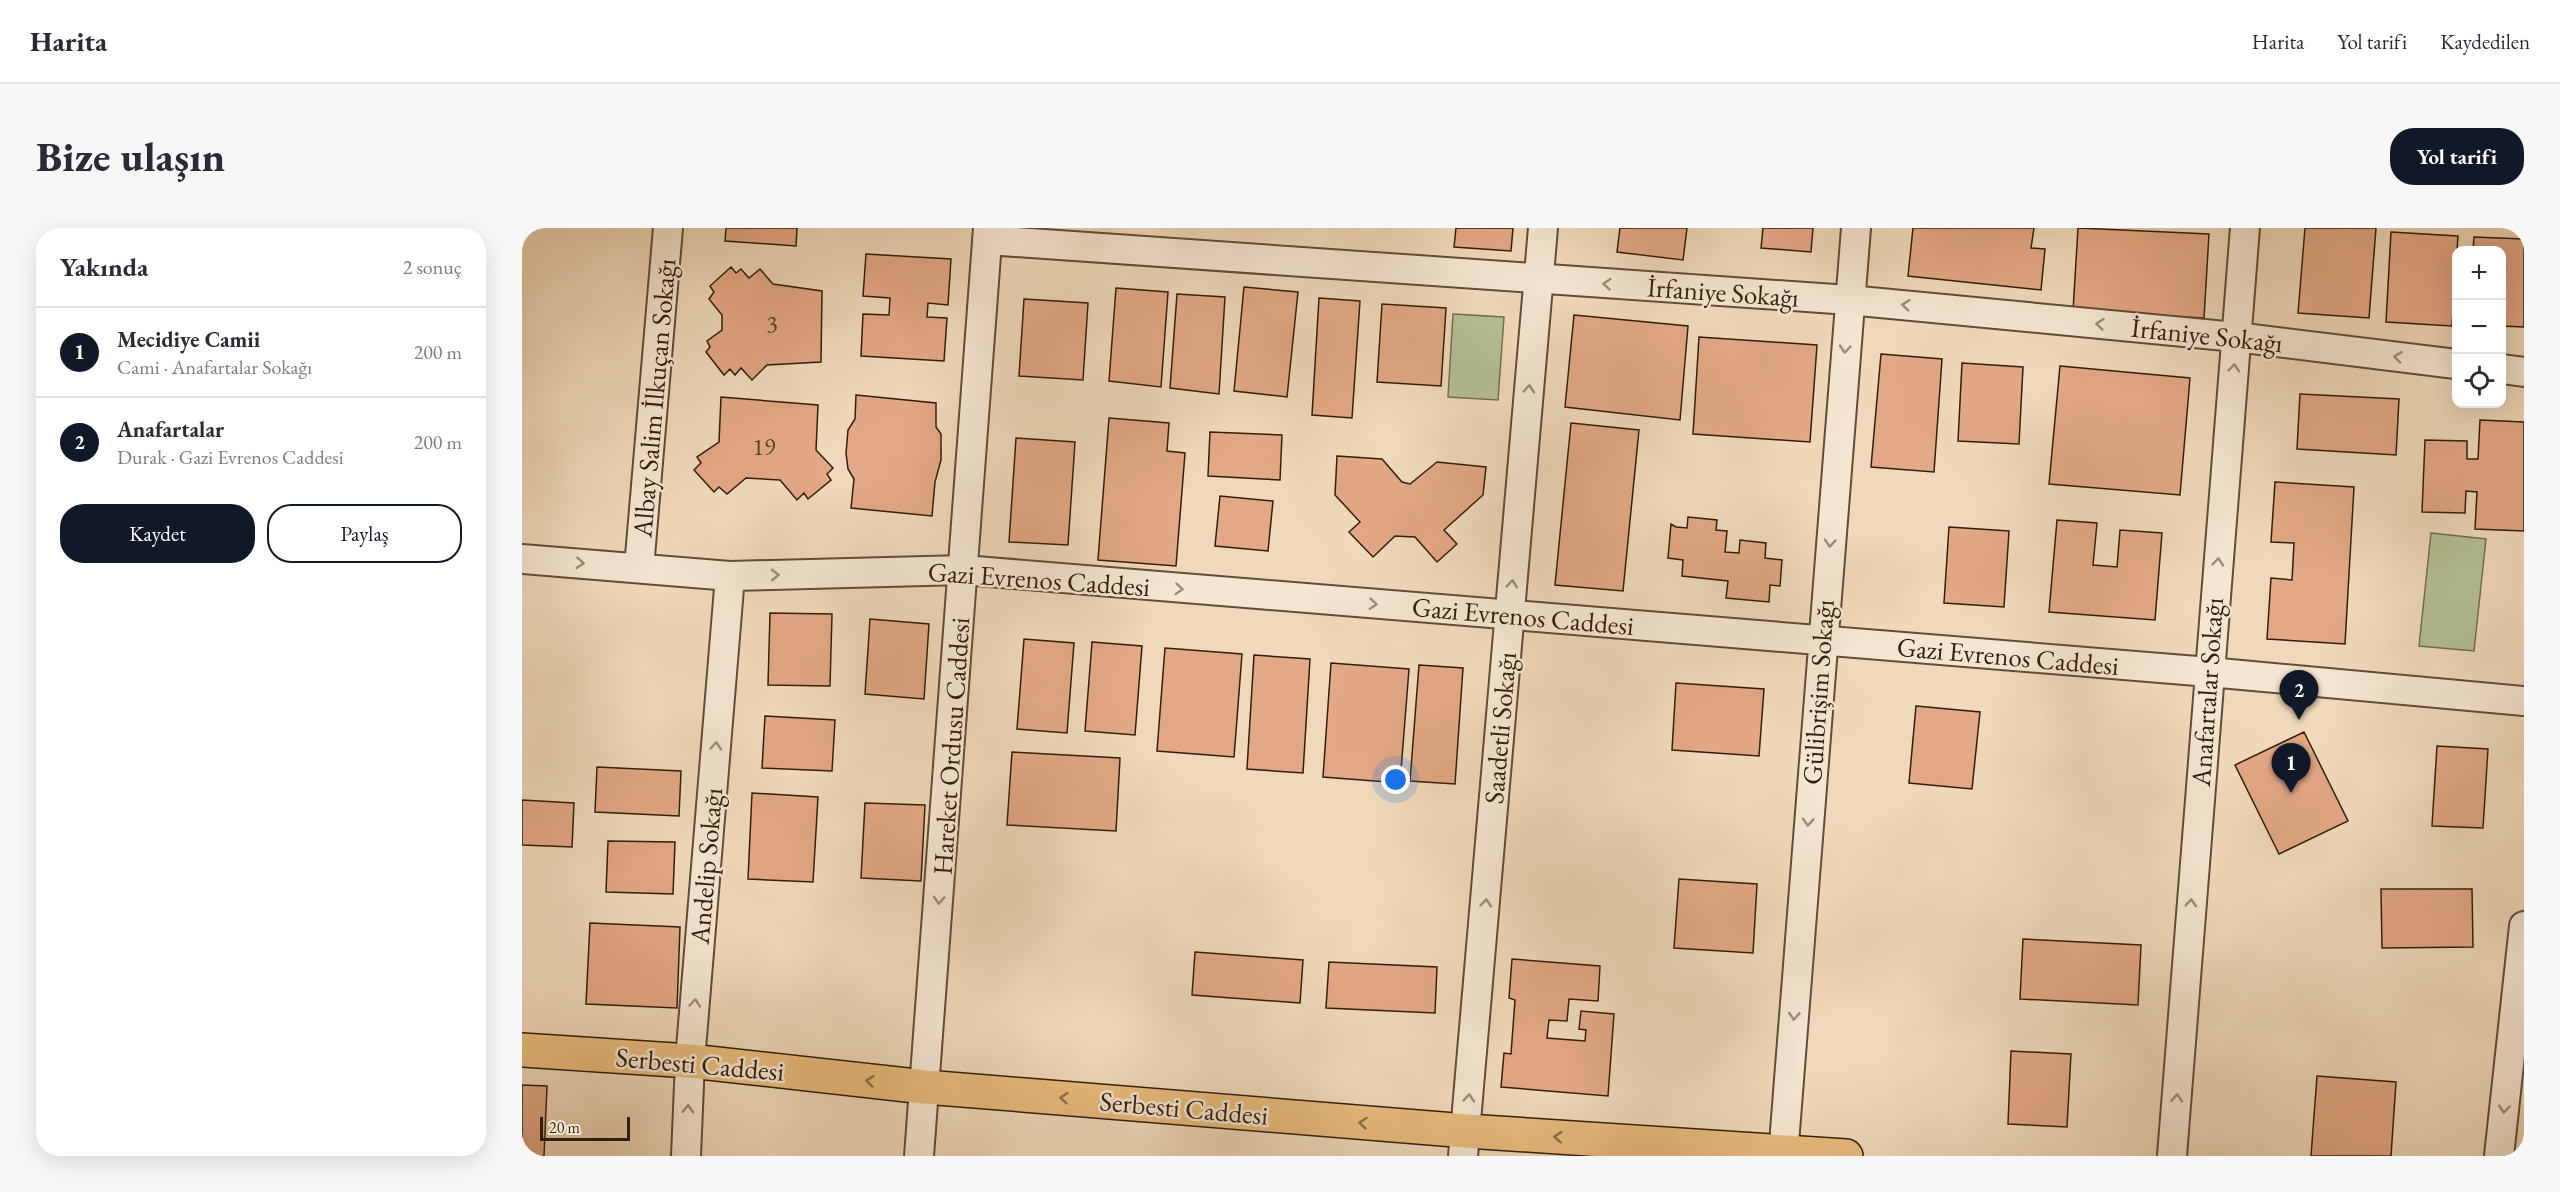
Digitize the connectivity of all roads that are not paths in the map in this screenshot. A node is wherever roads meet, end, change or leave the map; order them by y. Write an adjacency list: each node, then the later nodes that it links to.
1 (668, 228): 13 (street, Albay Salim İlkuçan Sokağı)
2 (1543, 228): 6 (street, Saadetli Sokağı)
3 (1856, 228): 7 (street, Gülibrişim Sokağı)
4 (2245, 228): 8 (street, Anafartalar Sokağı)
5 (988, 234): 6 (street, İrfaniye Sokağı); 14 (street, Hareket Ordusu Caddesi)
6 (1539, 280): 7 (street, İrfaniye Sokağı, one-way to 6); 16 (street, Saadetli Sokağı, one-way to 6)
7 (1850, 300): 8 (street, İrfaniye Sokağı, one-way to 7); 17 (street, Gülibrişim Sokağı, one-way to 17)
8 (2236, 337): 9 (street, İrfaniye Sokağı, one-way to 8); 18 (street, Anafartalar Sokağı, one-way to 8)
9 (2452, 363)
10 (2506, 370): 11 (street)
11 (2524, 372)
12 (522, 559): 13 (street, Gazi Evrenos Caddesi, one-way to 13)
13 (639, 568): 15 (street, Gazi Evrenos Caddesi)
14 (964, 570): 15 (street, Gazi Evrenos Caddesi, one-way to 14); 16 (street, Gazi Evrenos Caddesi, one-way to 16); 23 (street, Hareket Ordusu Caddesi, one-way to 23)
15 (730, 576): 22 (street, Andelip Sokağı, one-way to 15)
16 (1510, 615): 17 (street, Gazi Evrenos Caddesi); 24 (street, Saadetli Sokağı, one-way to 16)
17 (1822, 641): 18 (street, Gazi Evrenos Caddesi); 25 (street, Gülibrişim Sokağı, one-way to 25)
18 (2208, 672): 19 (street, Gazi Evrenos Caddesi); 29 (street, Anafartalar Sokağı, one-way to 18)
19 (2524, 701)
20 (2524, 926): 30 (street, one-way to 30)
21 (522, 1050): 22 (main road, Serbesti Caddesi)
22 (690, 1062): 23 (main road, Serbesti Caddesi, one-way to 22); 26 (street, Andelip Sokağı, one-way to 22)
23 (925, 1087): 24 (main road, Serbesti Caddesi, one-way to 23); 27 (street, Hareket Ordusu Caddesi)
24 (1465, 1144): 25 (main road, Serbesti Caddesi, one-way to 24)
25 (1783, 1153): 28 (main road, Serbesti Caddesi)
26 (686, 1156)
27 (919, 1156)
28 (1846, 1156)
29 (2172, 1156)
30 (2499, 1156)

